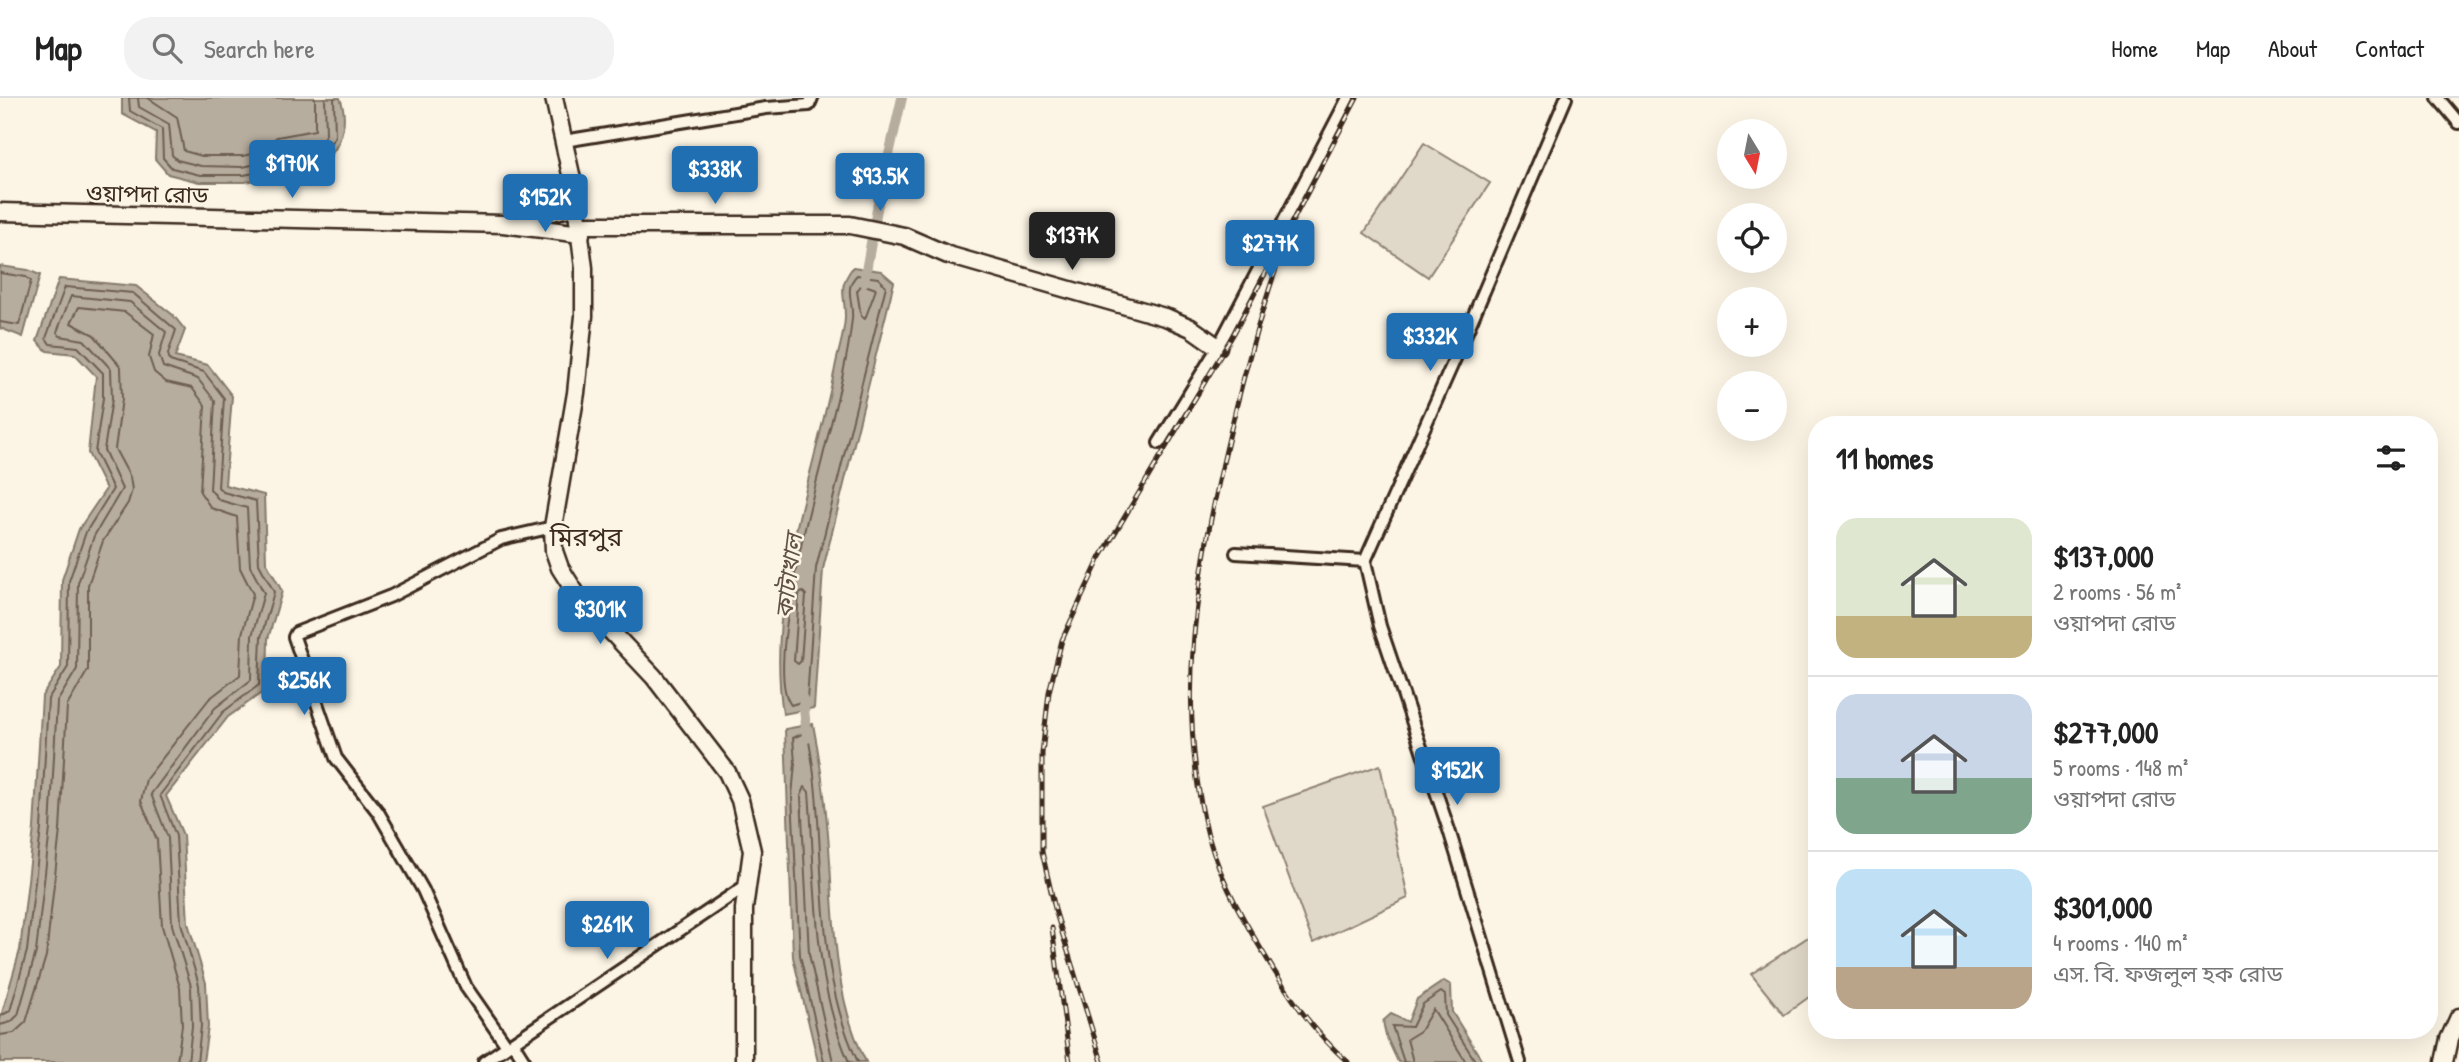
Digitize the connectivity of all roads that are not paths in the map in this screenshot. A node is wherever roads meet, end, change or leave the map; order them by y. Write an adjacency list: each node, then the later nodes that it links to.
1 (554, 98): 7 (street)
2 (812, 98): 7 (street)
3 (1348, 98): 12 (street)
4 (1566, 98): 16 (street)
5 (2438, 98): 6 (street)
6 (2459, 124)
7 (564, 141): 8 (street)
8 (577, 206): 10 (street, ওয়াপদা রোড); 11 (street)
9 (0, 212): 10 (street, ওয়াপদা রোড)
10 (503, 224): 11 (street, ওয়াপদা রোড)
11 (580, 230): 12 (street, ওয়াপদা রোড); 14 (street)
12 (1218, 348): 13 (street)
13 (1159, 443)
14 (553, 527): 17 (street); 19 (street)
15 (1236, 553): 16 (street)
16 (1365, 561): 23 (street)
17 (747, 885): 19 (street); 22 (street)
18 (2459, 1017): 24 (street)
19 (510, 1044): 20 (street); 21 (street)
20 (484, 1062)
21 (525, 1062)
22 (744, 1062)
23 (1520, 1062)
24 (2444, 1062)

